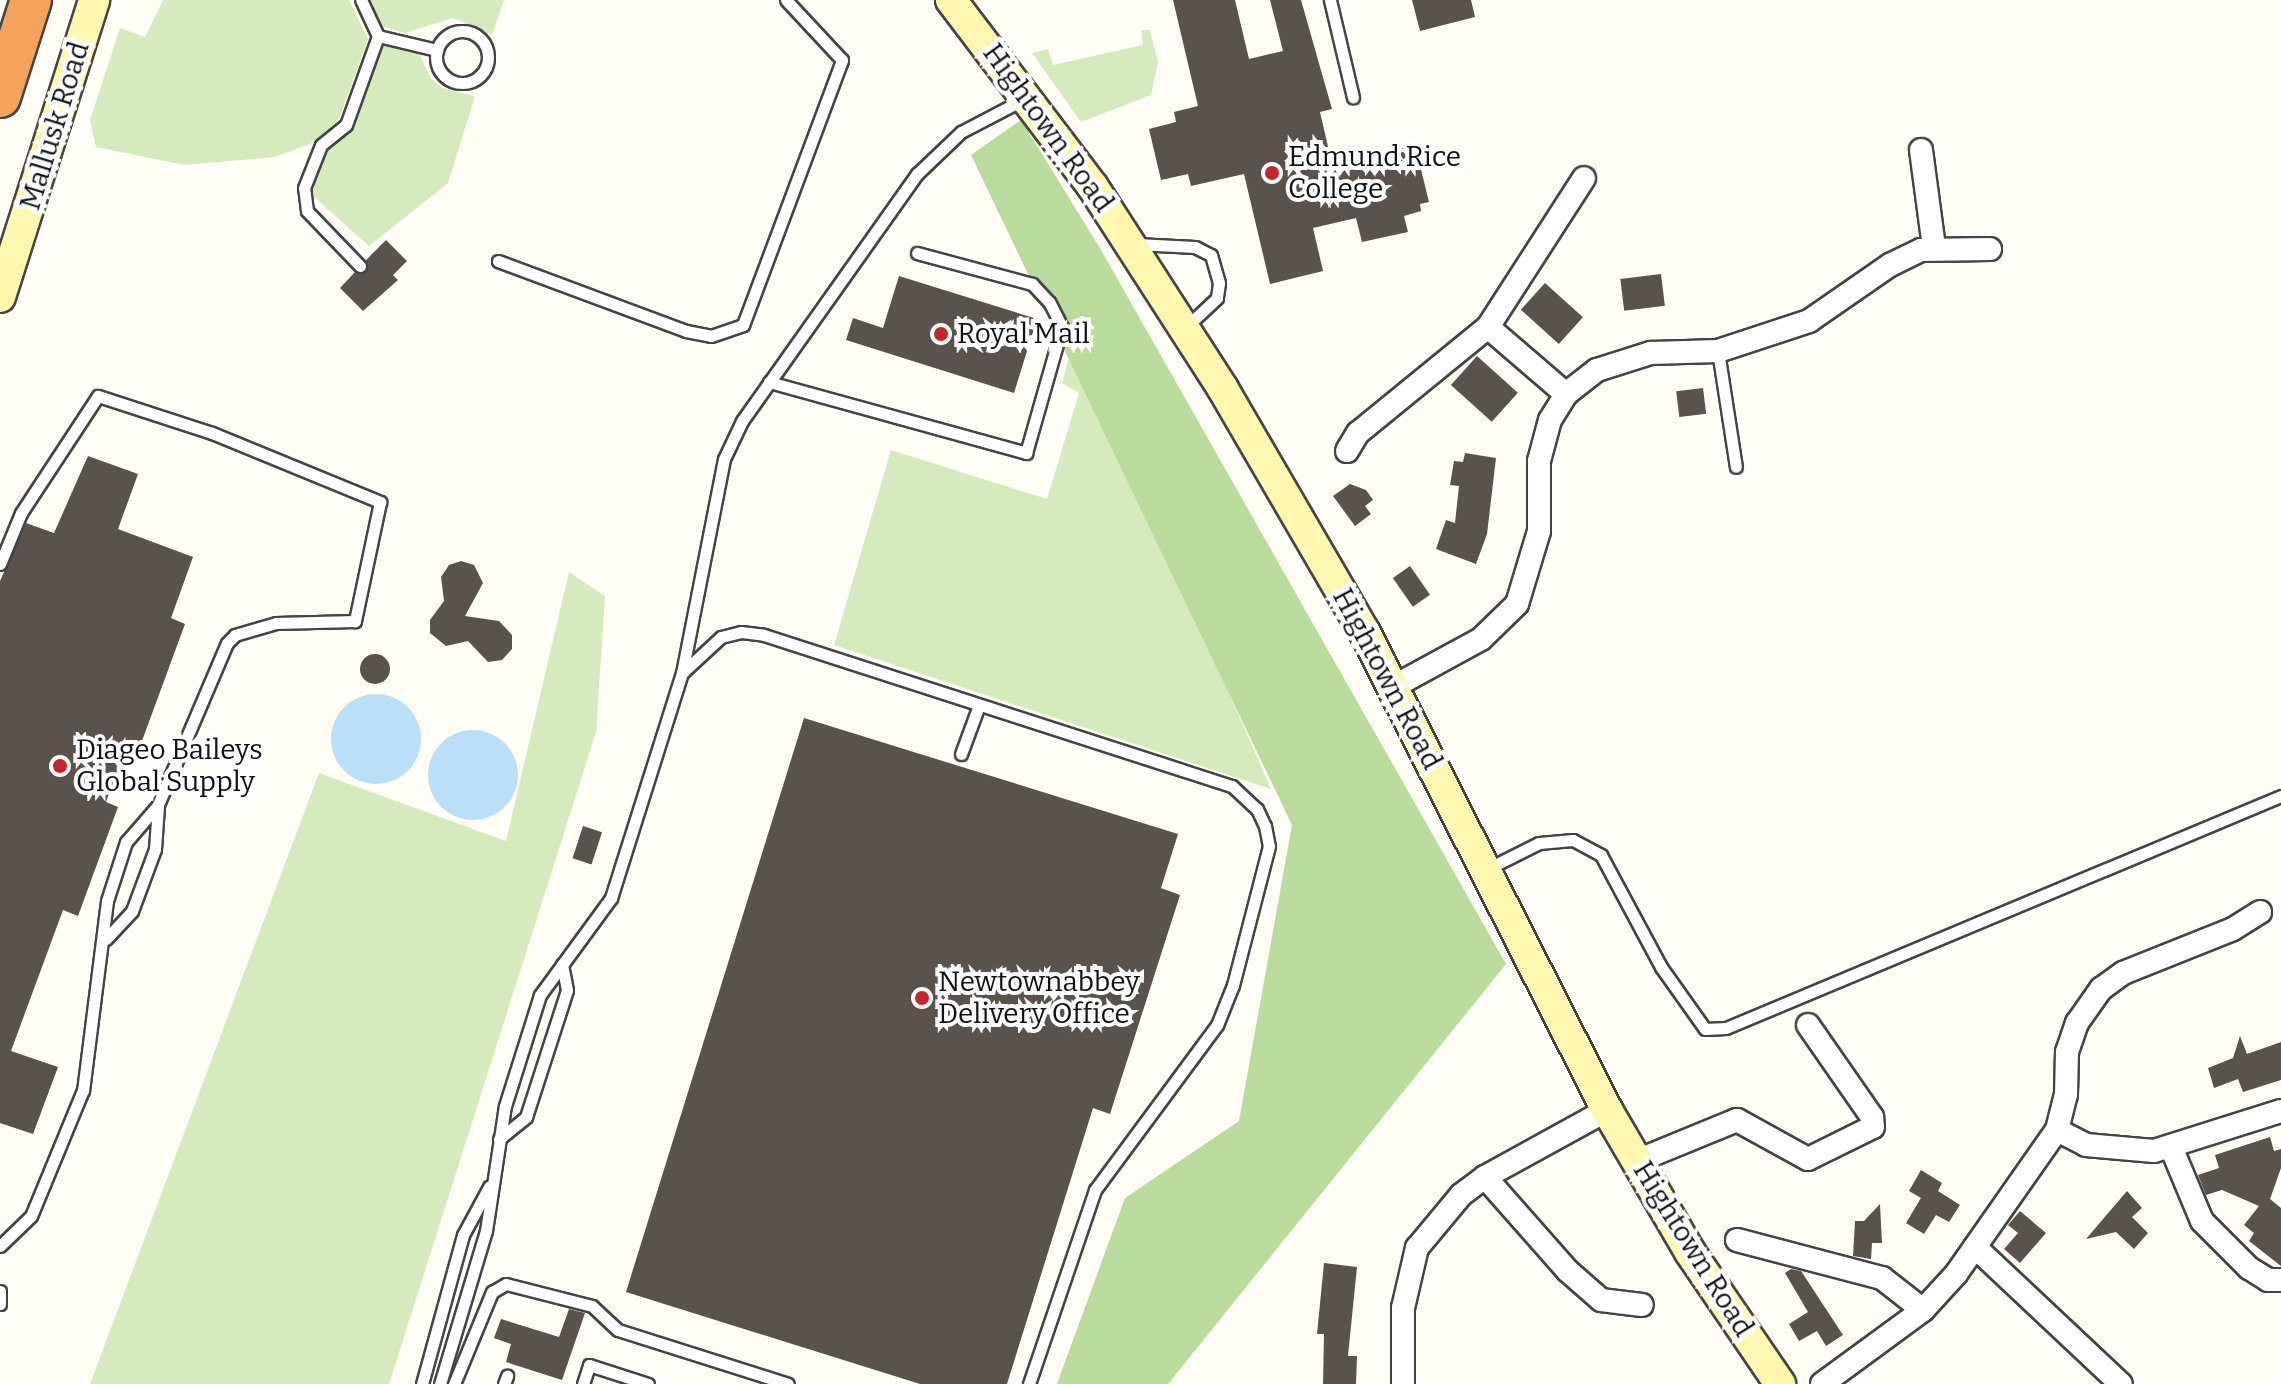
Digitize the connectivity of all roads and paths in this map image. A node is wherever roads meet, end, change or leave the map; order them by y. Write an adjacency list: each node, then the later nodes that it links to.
1 (31, 0): 9 (highway)
2 (94, 0): 20 (main road, Mallusk Road)
3 (361, 0): 7 (lane)
4 (786, 0): 18 (lane)
5 (951, 0): 10 (main road, Hightown Road)
6 (1330, 0): 11 (lane)
7 (378, 36): 8 (lane); 19 (lane)
8 (437, 50): 8 (lane)
9 (0, 97)
10 (1028, 97): 14 (main road, Hightown Road); 24 (lane)
11 (1353, 97)
12 (1921, 150): 15 (street)
13 (1584, 178): 21 (street)
14 (1131, 244): 22 (main road, Hightown Road); 22 (lane)
15 (1934, 248): 16 (street); 23 (street)
16 (1990, 249)
17 (917, 253): 24 (lane)
18 (498, 261)
19 (360, 266)
20 (0, 297)
21 (1488, 327): 25 (street); 26 (street)
22 (1185, 328): 30 (main road, Hightown Road)
23 (1718, 351): 25 (street); 27 (lane)
24 (769, 382): 29 (lane)
25 (1566, 394): 30 (street)
26 (1347, 451)
27 (1736, 467)
28 (0, 564): 34 (lane)
29 (682, 673): 31 (lane); 38 (lane)
30 (1393, 687): 35 (main road, Hightown Road)
31 (979, 705): 32 (lane); 63 (lane)
32 (961, 754)
33 (2281, 796): 35 (lane)
34 (158, 805): 37 (lane); 37 (lane)
35 (1487, 869): 40 (main road, Hightown Road)
36 (2260, 912): 42 (street)
37 (106, 939): 49 (lane)
38 (562, 964): 43 (lane); 43 (lane)
39 (1808, 1025): 45 (street)
40 (1607, 1110): 45 (main road, Hightown Road); 46 (street)
41 (2281, 1111): 44 (street)
42 (2057, 1130): 44 (street); 50 (street)
43 (499, 1139): 47 (lane)
44 (2171, 1147): 51 (street)
45 (1637, 1161): 65 (main road, Hightown Road)
46 (1485, 1177): 54 (street); 64 (street)
47 (491, 1183): 57 (lane); 58 (lane)
48 (1737, 1240): 55 (street)
49 (0, 1246)
50 (1975, 1247): 55 (street); 56 (street)
51 (2281, 1280)
52 (0, 1291): 53 (lane)
53 (0, 1304)
54 (1642, 1305)
55 (1923, 1310): 66 (street)
56 (2112, 1381)
57 (422, 1384)
58 (440, 1384)
59 (454, 1384): 62 (lane)
60 (583, 1384): 61 (lane)
61 (648, 1384)
62 (788, 1384)
63 (1029, 1384)
64 (1403, 1384)
65 (1780, 1384)
66 (1822, 1384)

